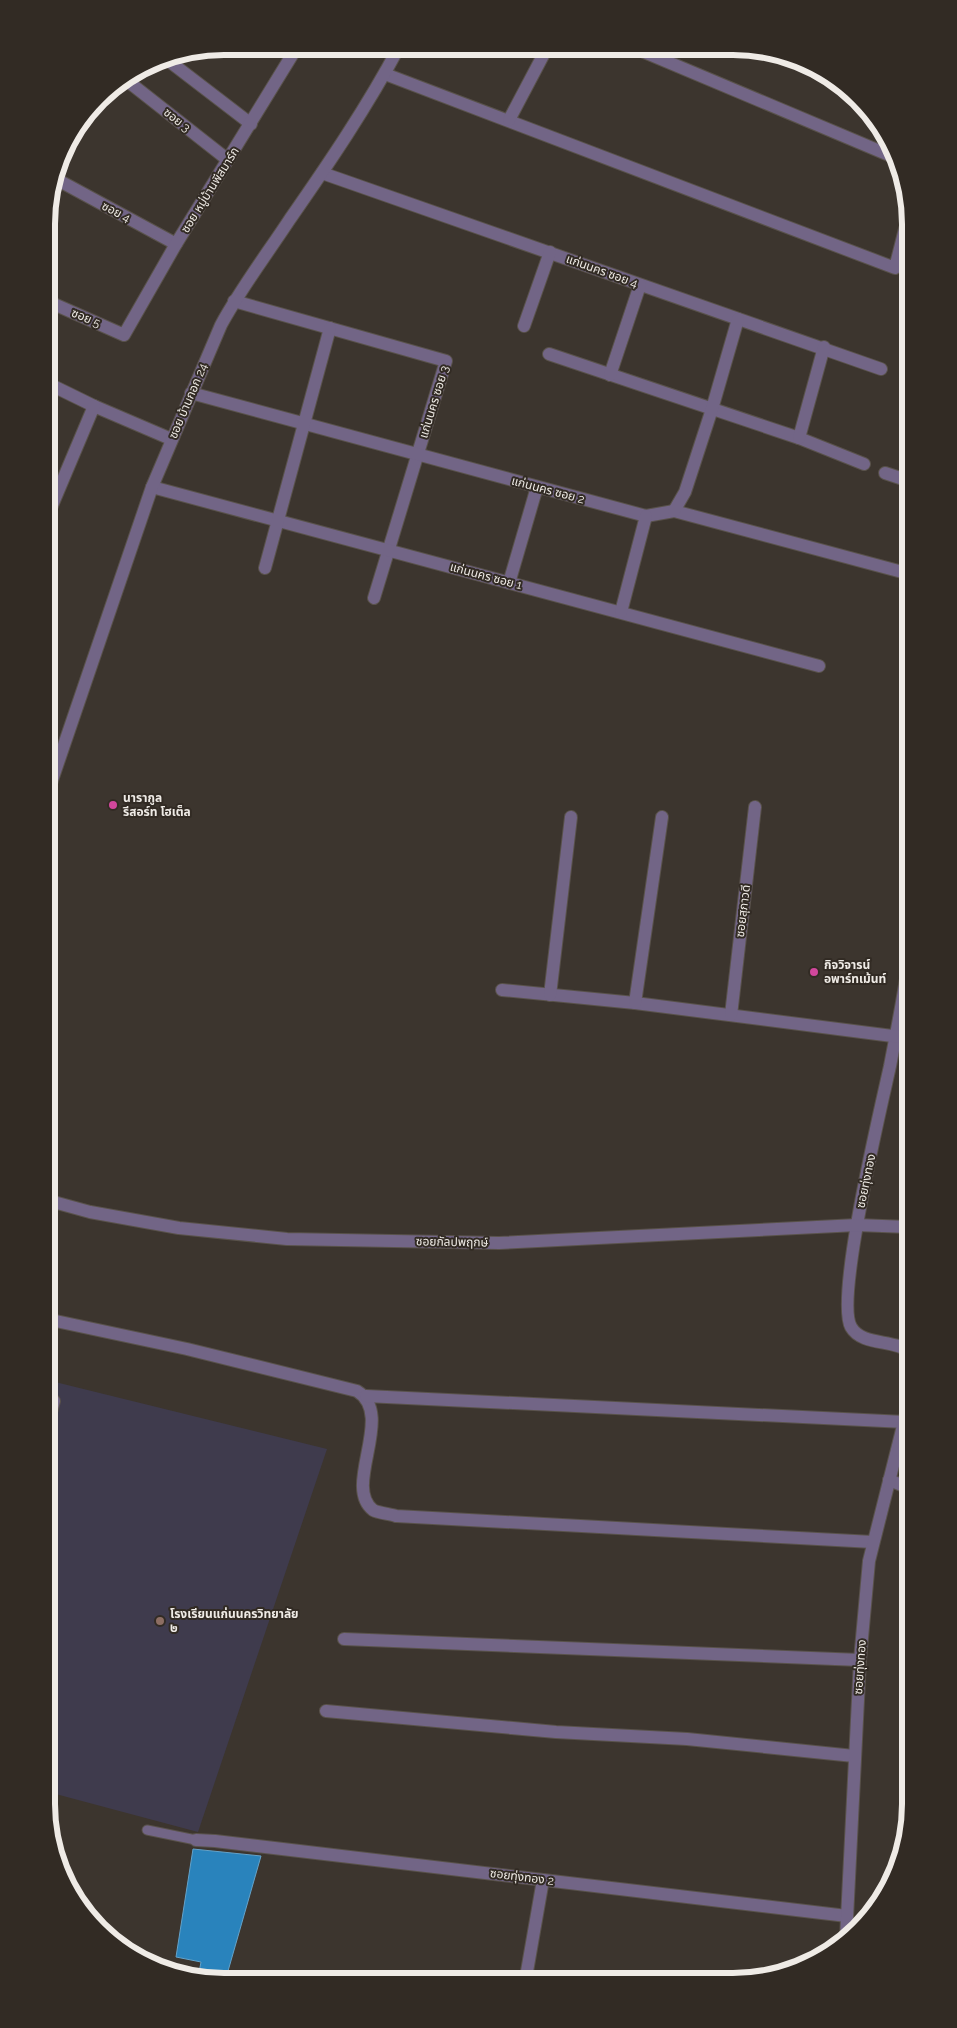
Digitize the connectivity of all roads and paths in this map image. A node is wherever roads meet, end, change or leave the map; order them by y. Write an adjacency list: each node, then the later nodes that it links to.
1 (292, 55): 9 (street, ซอย หมู่บ้านพีสมาร์ก)
2 (395, 55): 6 (street, ซอย บ้านกอก 24)
3 (544, 55): 8 (street)
4 (651, 55): 10 (street)
5 (173, 63): 9 (street)
6 (385, 74): 8 (street); 12 (street, ซอย บ้านกอก 24)
7 (131, 83): 11 (street, ซอย 3)
8 (509, 120): 14 (street)
9 (251, 124): 11 (street, ซอย หมู่บ้านพีสมาร์ก)
10 (886, 154)
11 (228, 160): 15 (street, ซอย หมู่บ้านพีสมาร์ก)
12 (322, 173): 16 (street, แก่นนคร ซอย 4); 18 (street, ซอย บ้านกอก 24)
13 (60, 182): 15 (street, ซอย 4)
14 (902, 241)
15 (176, 244): 23 (street, ซอย หมู่บ้านพีสมาร์ก)
16 (550, 252): 17 (street, แก่นนคร ซอย 4); 21 (street)
17 (640, 284): 20 (street, แก่นนคร ซอย 4); 27 (street)
18 (234, 301): 22 (street, แก่นนคร ซอย 3); 29 (street, ซอย บ้านกอก 24)
19 (55, 305): 23 (street, ซอย 5)
20 (738, 319): 24 (street, แก่นนคร ซอย 4); 31 (street)
21 (524, 326)
22 (330, 328): 32 (street); 35 (street, แก่นนคร ซอย 3)
23 (124, 335)
24 (824, 347): 26 (street, แก่นนคร ซอย 4); 33 (street)
25 (549, 354): 27 (street)
26 (881, 369)
27 (610, 375): 31 (street)
28 (55, 387): 30 (street)
29 (191, 393): 32 (street, แก่นนคร ซอย 2); 34 (street, ซอย บ้านกอก 24)
30 (94, 406): 34 (street); 41 (street)
31 (712, 409): 33 (street); 42 (street)
32 (304, 424): 35 (street, แก่นนคร ซอย 2); 44 (street)
33 (799, 438): 36 (street)
34 (171, 439): 39 (street, ซอย บ้านกอก 24)
35 (418, 454): 40 (street, แก่นนคร ซอย 2); 45 (street, แก่นนคร ซอย 3)
36 (864, 464)
37 (885, 473): 38 (street)
38 (902, 479)
39 (152, 487): 44 (street, แก่นนคร ซอย 1); 52 (street, ซอย บ้านกอก 24)
40 (537, 487): 43 (street, แก่นนคร ซอย 2); 48 (street)
41 (55, 496)
42 (674, 511): 43 (street, แก่นนคร ซอย 2); 47 (street, แก่นนคร ซอย 2)
43 (646, 516): 50 (street)
44 (278, 521): 45 (street, แก่นนคร ซอย 1); 46 (street)
45 (389, 550): 48 (street, แก่นนคร ซอย 1); 49 (street, แก่นนคร ซอย 3)
46 (265, 568)
47 (902, 572)
48 (509, 583): 50 (street, แก่นนคร ซอย 1)
49 (374, 598)
50 (621, 612): 51 (street, แก่นนคร ซอย 1)
51 (819, 666)
52 (55, 771)
53 (755, 807): 59 (street, ซอยสุภาวดี)
54 (571, 817): 57 (street)
55 (662, 817): 58 (street)
56 (502, 990): 57 (street)
57 (550, 995): 58 (street)
58 (635, 1003): 59 (street)
59 (731, 1015): 60 (street)
60 (902, 1037): 62 (street, ซอยทุ่งทอง)
61 (55, 1202): 62 (street, ซอยกัลปพฤกษ์)
62 (857, 1225): 63 (street, ซอยกัลปพฤกษ์); 65 (street, ซอยทุ่งทอง)
63 (902, 1227)
64 (55, 1321): 66 (street)
65 (902, 1348)
66 (366, 1396): 67 (street); 71 (street)
67 (902, 1422)
68 (902, 1433): 69 (street, ซอยทุ่งทอง)
69 (889, 1480): 70 (street); 71 (street, ซอยทุ่งทอง)
70 (902, 1485)
71 (873, 1542): 73 (street, ซอยทุ่งทอง)
72 (344, 1639): 73 (street)
73 (860, 1660): 75 (street, ซอยทุ่งทอง)
74 (326, 1711): 75 (street)
75 (854, 1756): 79 (street, ซอยทุ่งทอง)
76 (148, 1830): 77 (lane)
77 (196, 1840): 78 (street, ซอยทุ่งทอง 2)
78 (543, 1880): 79 (street, ซอยทุ่งทอง 2); 81 (street)
79 (847, 1916): 80 (street, ซอยทุ่งทอง)
80 (846, 1928)
81 (527, 1973)

